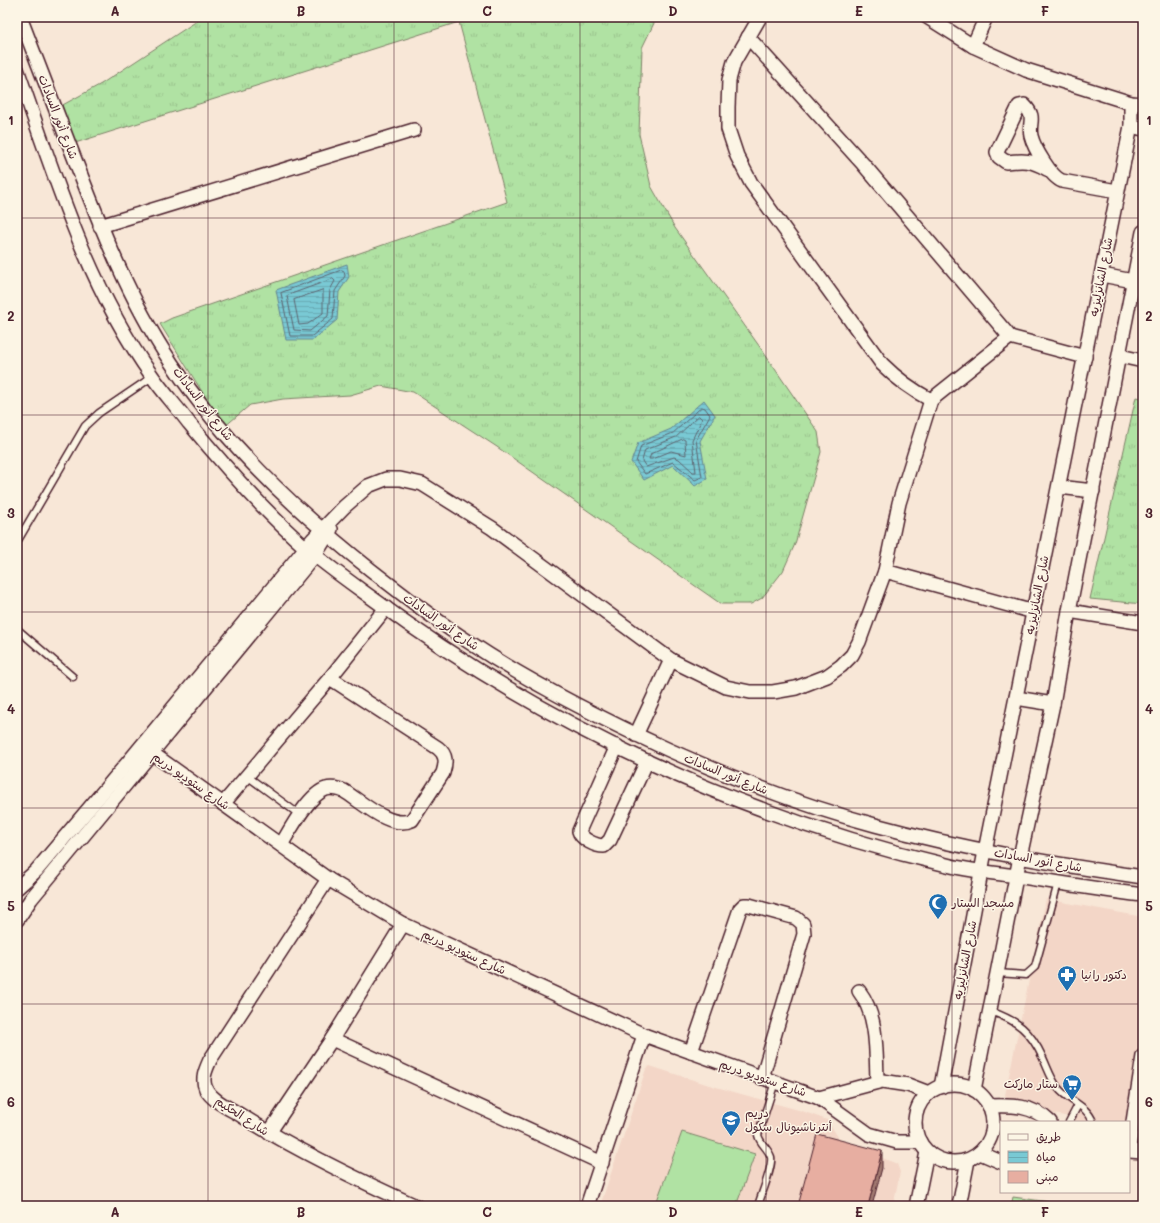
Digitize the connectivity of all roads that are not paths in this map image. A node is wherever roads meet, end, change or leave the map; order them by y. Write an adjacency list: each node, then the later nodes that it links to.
1 (20, 17): 7 (street, شارع أنور السادات)
2 (760, 17): 5 (street)
3 (927, 17): 6 (street)
4 (986, 17): 6 (street)
5 (748, 37): 19 (street); 24 (street)
6 (973, 46): 10 (street)
7 (36, 61): 8 (street); 15 (street, شارع أنور السادات)
8 (17, 66)
9 (17, 69): 23 (street, شارع أنور السادات)
10 (1137, 103): 11 (street, شارع الشانزليزيه)
11 (1137, 128): 14 (street, شارع الشانزليزيه)
12 (414, 130): 15 (street)
13 (1047, 169): 13 (street); 14 (street)
14 (1117, 192): 17 (street, شارع الشانزليزيه)
15 (100, 226): 27 (street, شارع أنور السادات)
16 (1143, 232): 18 (street)
17 (1102, 275): 18 (street); 21 (street, شارع الشانزليزيه)
18 (1133, 280): 20 (street)
19 (1010, 337): 21 (street); 24 (street)
20 (1120, 356): 22 (street); 26 (street)
21 (1085, 357): 25 (street, شارع الشانزليزيه)
22 (1143, 361)
23 (152, 377): 28 (lane); 29 (street, شارع أنور السادات)
24 (931, 400): 30 (street)
25 (1059, 487): 26 (street); 33 (street, شارع الشانزليزيه)
26 (1092, 491): 32 (street)
27 (325, 533): 29 (street); 36 (street); 41 (street, شارع أنور السادات)
28 (17, 542)
29 (310, 551): 31 (street, شارع أنور السادات); 43 (street)
30 (885, 571): 33 (street); 36 (street)
31 (386, 608): 38 (street); 42 (street, شارع أنور السادات)
32 (1069, 611): 34 (street); 40 (street)
33 (1034, 612): 39 (street, شارع الشانزليزيه)
34 (1143, 622)
35 (17, 629): 37 (lane)
36 (671, 660): 41 (street)
37 (73, 677)
38 (330, 678): 45 (street); 47 (street)
39 (1016, 698): 40 (street); 49 (street, شارع الشانزليزيه)
40 (1053, 704): 50 (street)
41 (636, 735): 49 (street, شارع أنور السادات)
42 (617, 746): 44 (street, شارع أنور السادات); 44 (street)
43 (147, 750): 46 (street, شارع ستوديو دريم); 56 (street); 58 (street)
44 (647, 761): 51 (street, شارع أنور السادات)
45 (247, 776): 46 (street); 47 (lane)
46 (223, 804): 48 (street, شارع ستوديو دريم)
47 (300, 816): 48 (street)
48 (281, 845): 54 (street, شارع ستوديو دريم)
49 (985, 851): 50 (street, شارع أنور السادات); 51 (street, شارع الشانزليزيه)
50 (1020, 857): 52 (street); 53 (street, شارع أنور السادات)
51 (981, 872): 52 (street, شارع أنور السادات); 70 (street, شارع الشانزليزيه)
52 (1016, 876): 55 (street, شارع أنور السادات); 60 (street)
53 (1143, 877)
54 (328, 879): 59 (street, شارع ستوديو دريم); 78 (street, شارع الحكيم)
55 (1058, 883): 57 (street, شارع أنور السادات); 60 (lane)
56 (17, 888)
57 (1143, 895)
58 (17, 920)
59 (403, 924): 63 (street, شارع ستوديو دريم); 64 (street)
60 (997, 973): 62 (street)
61 (859, 991): 69 (street)
62 (990, 1011): 71 (street); 73 (lane)
63 (644, 1035): 65 (street, شارع ستوديو دريم); 86 (street)
64 (332, 1039): 78 (street); 86 (street)
65 (691, 1052): 67 (street, شارع ستوديو دريم); 67 (street)
66 (1143, 1062): 79 (street)
67 (762, 1078): 68 (street, شارع ستوديو دريم)
68 (775, 1082): 72 (street, شارع ستوديو دريم); 89 (lane)
69 (877, 1082): 70 (street, شارع ستوديو دريم); 72 (street, شارع ستوديو دريم)
70 (935, 1090): 71 (street); 80 (street)
71 (974, 1090): 74 (street)
72 (819, 1098): 80 (street, شارع ستوديو دريم)
73 (1078, 1105): 76 (lane); 77 (lane)
74 (989, 1106): 75 (street); 83 (street)
75 (1049, 1121)
76 (1070, 1121)
77 (1092, 1121)
78 (269, 1133): 87 (street, شارع الحكيم)
79 (1130, 1144)
80 (924, 1147): 84 (street); 90 (street)
81 (1130, 1150): 82 (street)
82 (1143, 1152)
83 (980, 1153): 84 (street); 85 (street)
84 (968, 1160): 91 (street)
85 (1000, 1162)
86 (602, 1163): 88 (street)
87 (416, 1206)
88 (587, 1206)
89 (758, 1206)
90 (916, 1206)
91 (959, 1206)

